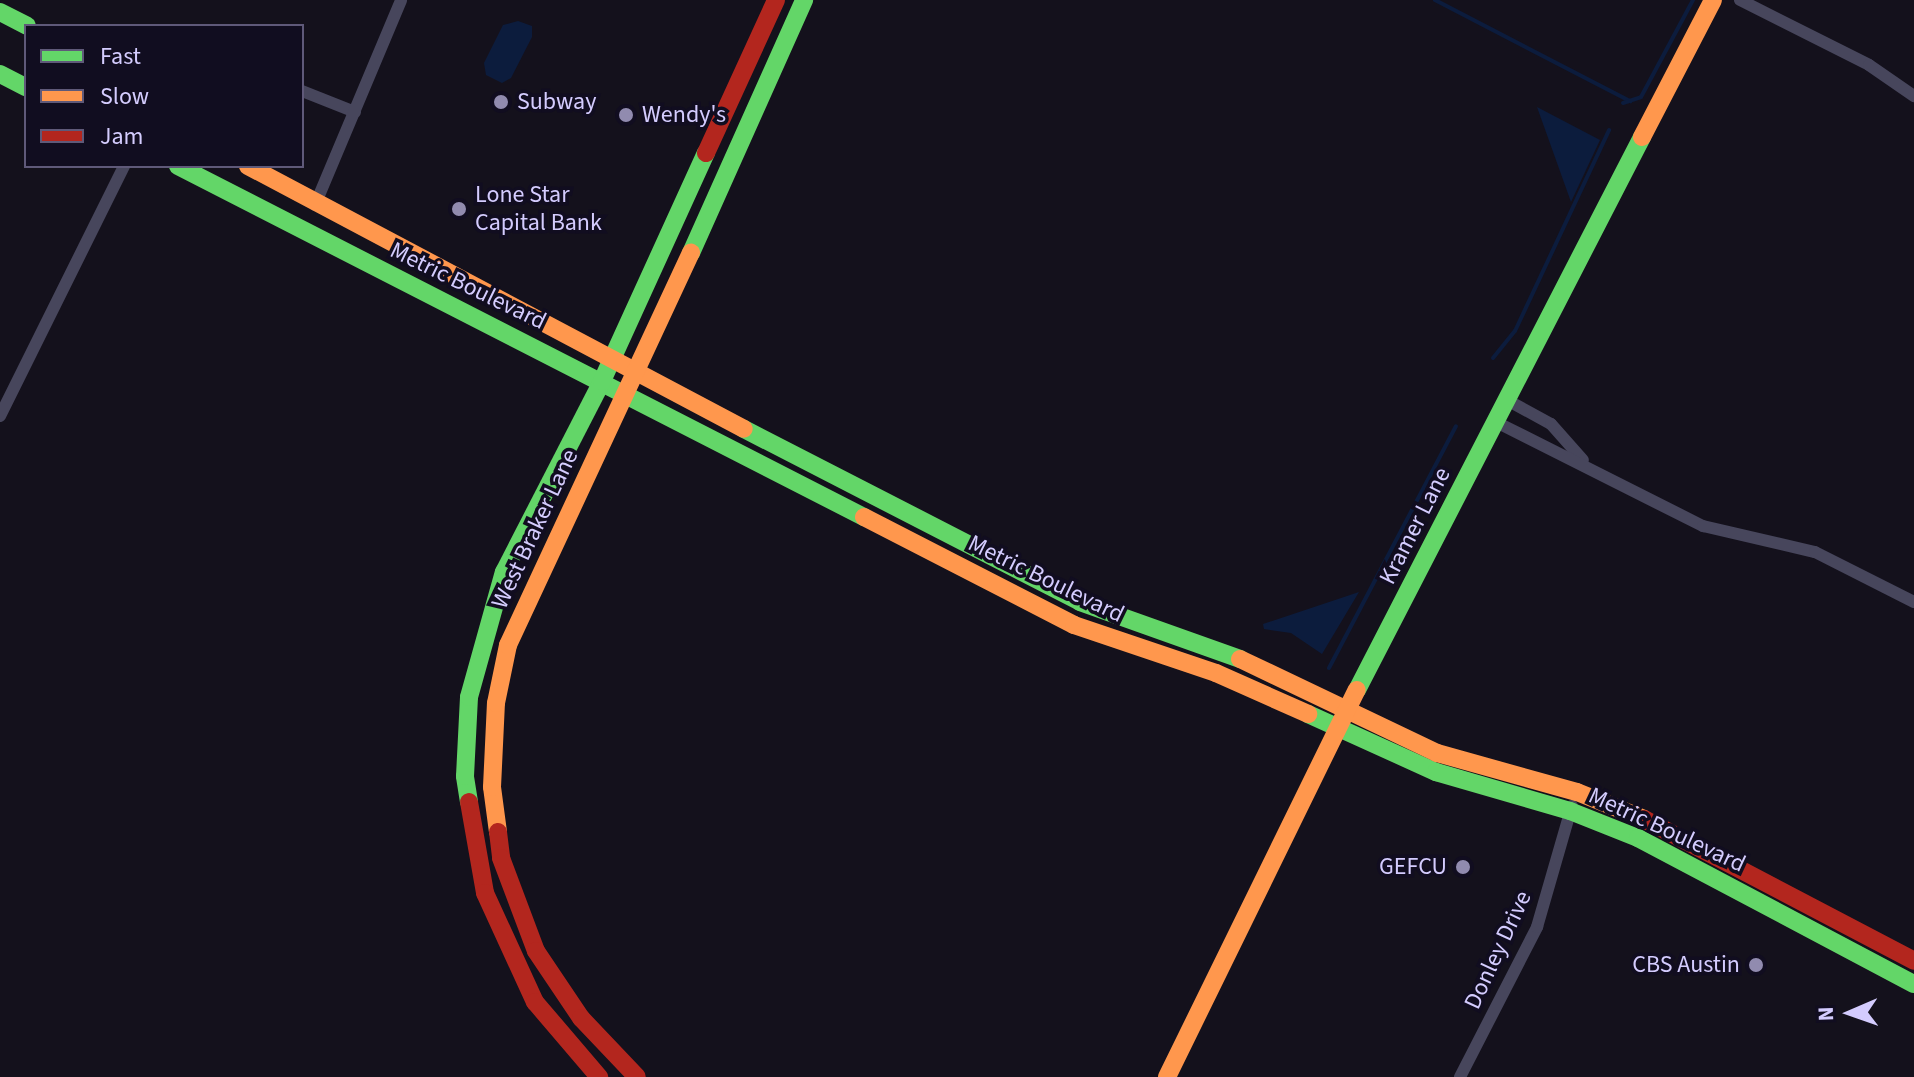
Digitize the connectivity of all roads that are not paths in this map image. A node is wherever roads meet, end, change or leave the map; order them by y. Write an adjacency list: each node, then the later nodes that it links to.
1 (401, 0): 12 (street)
2 (776, 0): 13 (main road, West Braker Lane)
3 (804, 0): 14 (main road, West Braker Lane)
4 (1713, 0): 23 (main road, Kramer Lane)
5 (1740, 0): 11 (street)
6 (0, 12): 7 (main road)
7 (24, 24)
8 (0, 74): 9 (main road)
9 (24, 86)
10 (304, 92): 12 (street)
11 (1914, 96)
12 (355, 112): 18 (street)
13 (720, 123): 14 (main road); 19 (main road, West Braker Lane)
14 (742, 138): 20 (main road, West Braker Lane)
15 (123, 168): 24 (street)
16 (182, 168): 21 (main road, Metric Boulevard)
17 (251, 168): 18 (main road, Metric Boulevard)
18 (315, 205): 19 (main road, Metric Boulevard)
19 (611, 361): 20 (main road, Metric Boulevard); 21 (main road, West Braker Lane)
20 (637, 373): 22 (main road, West Braker Lane); 27 (main road, Metric Boulevard)
21 (602, 381): 22 (main road, Metric Boulevard); 35 (main road, West Braker Lane)
22 (627, 393): 28 (main road, Metric Boulevard); 34 (main road, West Braker Lane)
23 (1507, 400): 25 (main road, Kramer Lane); 26 (street)
24 (0, 416)
25 (1496, 422): 26 (street); 30 (main road, Kramer Lane)
26 (1585, 463): 29 (street)
27 (977, 549): 28 (main road); 30 (main road, Metric Boulevard)
28 (967, 568): 31 (main road, Metric Boulevard)
29 (1914, 602)
30 (1347, 710): 31 (main road, Kramer Lane); 32 (main road, Metric Boulevard)
31 (1338, 728): 33 (main road, Metric Boulevard); 42 (main road, Kramer Lane)
32 (1577, 792): 33 (street, Donley Drive); 38 (main road, Metric Boulevard)
33 (1570, 811): 39 (main road, Metric Boulevard); 43 (street, Donley Drive)
34 (505, 869): 35 (main road); 36 (main road, West Braker Lane)
35 (481, 880): 37 (main road, West Braker Lane)
36 (514, 899): 37 (main road); 41 (main road, West Braker Lane)
37 (491, 909): 40 (main road, West Braker Lane)
38 (1914, 961)
39 (1914, 984)
40 (599, 1077)
41 (637, 1077)
42 (1167, 1077)
43 (1460, 1077)

